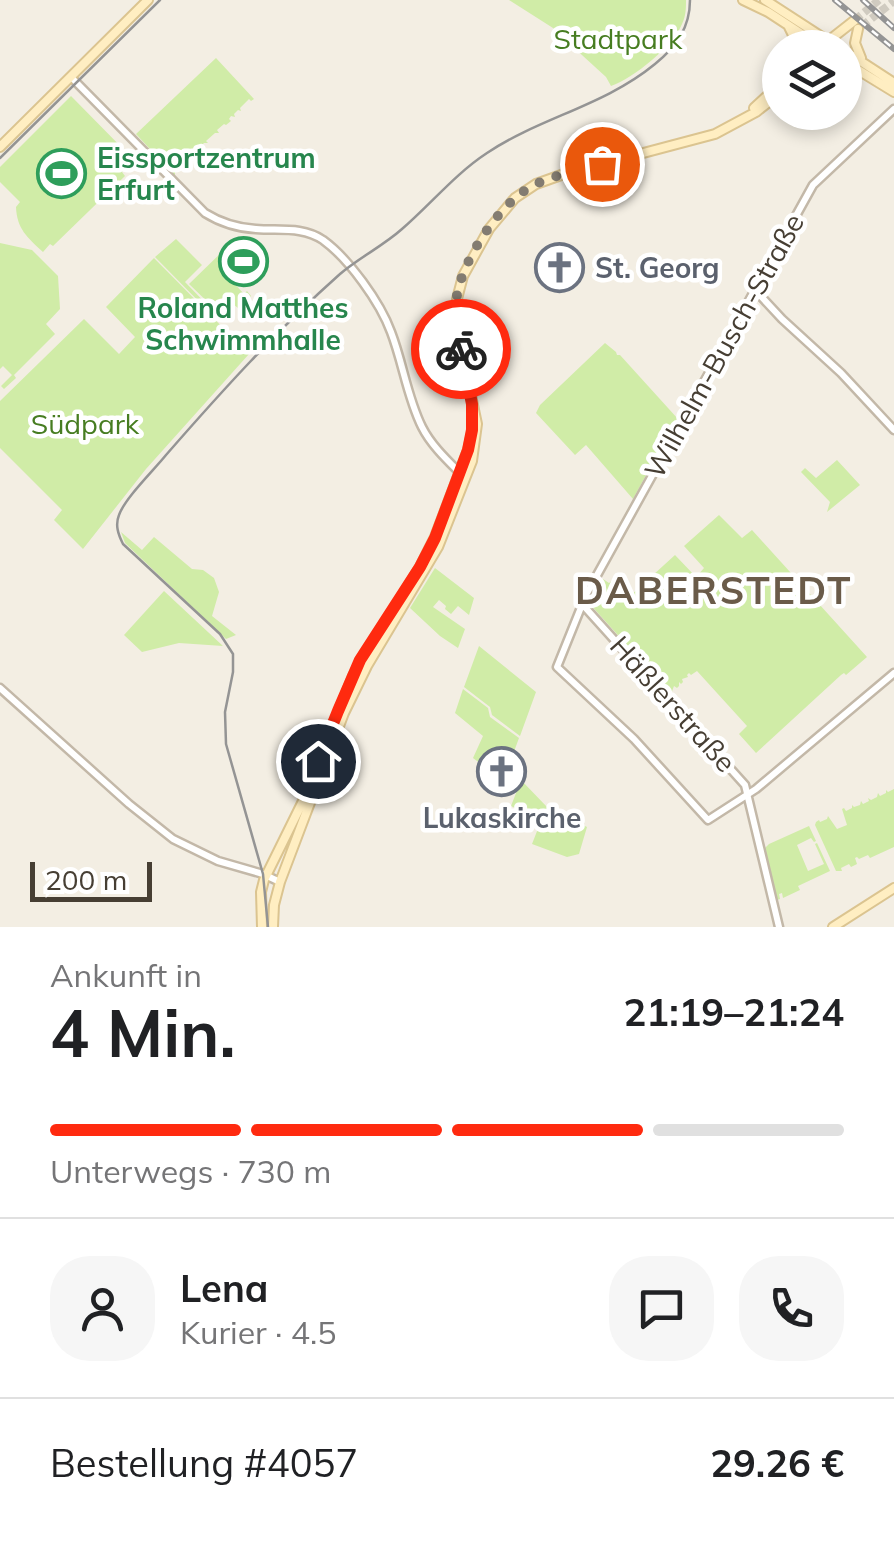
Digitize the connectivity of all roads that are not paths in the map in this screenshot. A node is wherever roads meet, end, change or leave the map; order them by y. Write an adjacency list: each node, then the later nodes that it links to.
1 (151, 0): 11 (main road)
2 (742, 0): 4 (main road)
3 (765, 0): 7 (main road)
4 (786, 24): 5 (main road); 6 (main road)
5 (790, 30)
6 (798, 30)
7 (808, 30)
8 (862, 60): 9 (main road)
9 (864, 64): 12 (main road)
10 (862, 72): 13 (main road)
11 (71, 77): 18 (main road); 21 (street)
12 (894, 82)
13 (894, 92)
14 (762, 102): 17 (main road)
15 (762, 107): 17 (main road)
16 (894, 109): 19 (street, Wilhelm-Busch-Straße)
17 (750, 114): 21 (main road)
18 (0, 148)
19 (755, 290): 20 (street); 22 (street, Wilhelm-Busch-Straße)
20 (894, 430)
21 (462, 476): 26 (main road); 27 (main road)
22 (582, 604): 25 (street, Häßlerstraße); 25 (street, Wilhelm-Busch-Straße)
23 (894, 673): 25 (street)
24 (0, 688): 26 (street)
25 (749, 794): 31 (street, Häßlerstraße)
26 (266, 875): 27 (street); 29 (main road)
27 (280, 882): 30 (main road)
28 (894, 888): 32 (main road)
29 (262, 927)
30 (274, 927)
31 (779, 927)
32 (833, 927)

